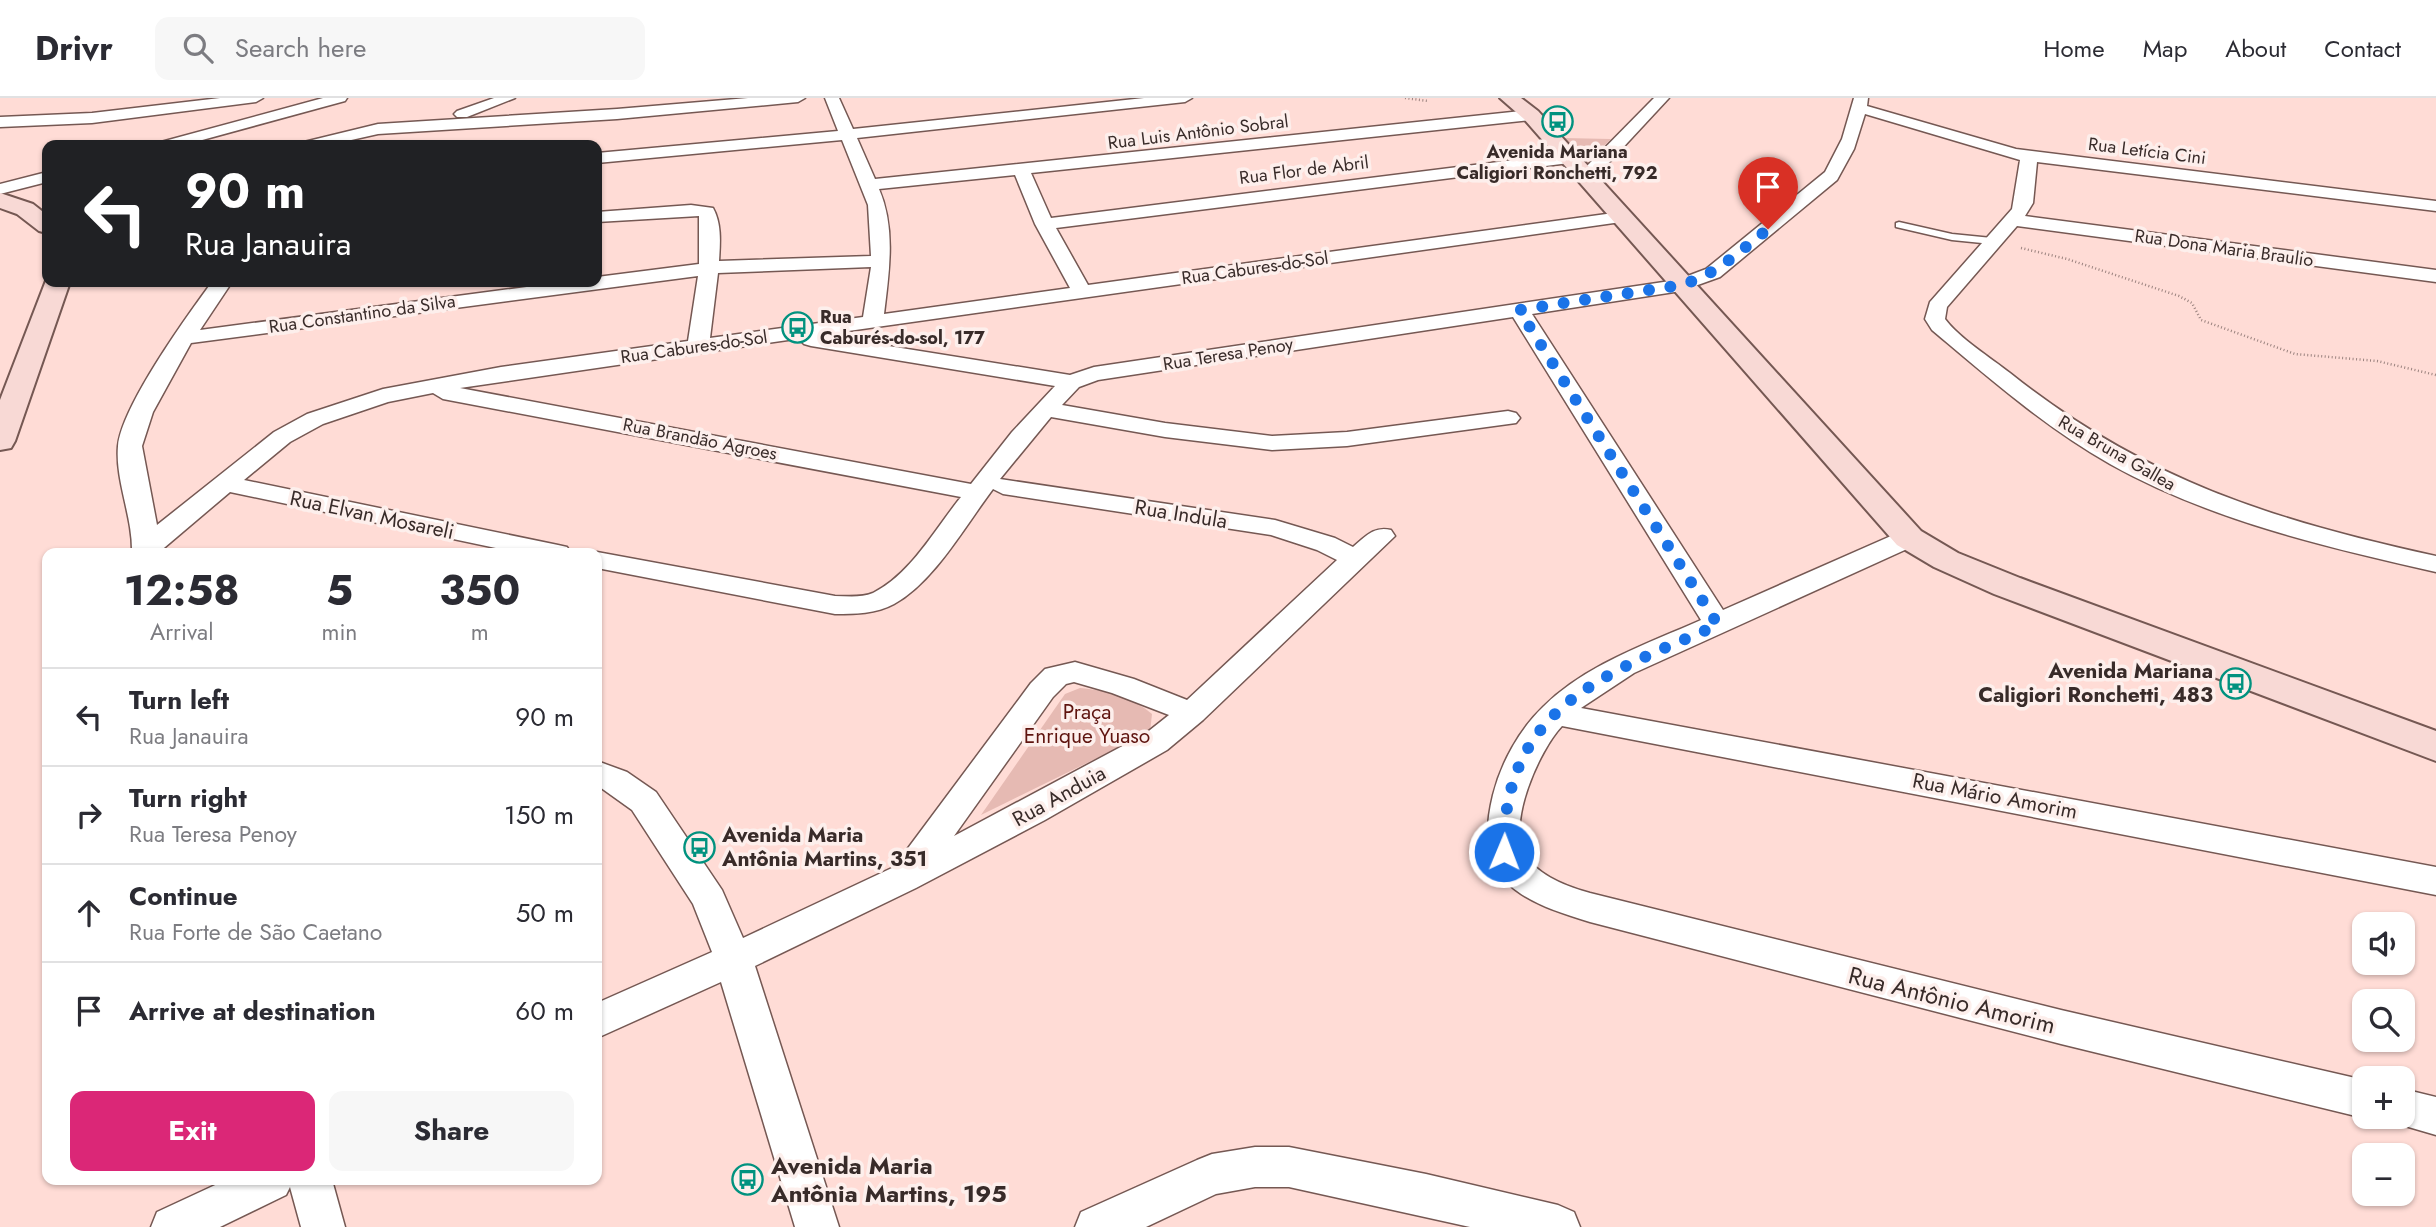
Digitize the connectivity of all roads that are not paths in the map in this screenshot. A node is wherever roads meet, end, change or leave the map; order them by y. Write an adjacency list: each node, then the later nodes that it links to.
1 (256, 98): 15 (street)
2 (340, 98): 18 (street)
3 (508, 98): 16 (street)
4 (661, 98): 12 (street)
5 (798, 98): 12 (street)
6 (832, 98): 17 (street)
7 (1013, 98): 13 (street)
8 (1185, 98): 13 (street)
9 (1509, 98): 14 (street)
10 (1662, 98): 25 (street)
11 (1860, 103): 20 (street, Rua Letícia Cini); 41 (street, Rua Teresa Penoy)
12 (617, 114): 16 (street)
13 (1023, 115): 17 (street)
14 (1531, 116): 22 (street); 23 (street, Rua Luis Antônio Sobral)
15 (0, 122)
16 (431, 125): 19 (street)
17 (847, 133): 21 (street); 26 (street)
18 (185, 140)
19 (329, 140)
20 (2029, 156): 29 (street, Rua Letícia Cini); 32 (street, Rua Bruna Gallea)
21 (602, 158)
22 (1569, 158): 25 (street); 34 (street, Rua Flor de Abril)
23 (1022, 171): 26 (street, Rua Luis Antônio Sobral); 34 (street)
24 (42, 178): 27 (street)
25 (1585, 178): 31 (street)
26 (870, 186): 37 (street)
27 (0, 189)
28 (0, 200): 33 (street)
29 (2436, 206)
30 (602, 217): 38 (street)
31 (1621, 217): 41 (street); 45 (street, Rua Cabures-do-Sol)
32 (2012, 220): 36 (street, Rua Bruna Gallea); 39 (street, Rua Dona Maria Braulio)
33 (42, 222)
34 (1044, 224): 45 (street)
35 (1899, 225): 36 (lane)
36 (1992, 242): 66 (street, Rua Bruna Gallea)
37 (881, 261): 38 (street, Rua Constantino da Silva); 47 (street)
38 (707, 268): 40 (street, Rua Constantino da Silva); 50 (street)
39 (2436, 276)
40 (602, 282)
41 (1681, 285): 46 (street, Rua Teresa Penoy); 60 (street)
42 (55, 287): 55 (street)
43 (219, 287): 49 (street)
44 (565, 287): 49 (street, Rua Constantino da Silva)
45 (1082, 292): 47 (street, Rua Cabures-do-Sol)
46 (1519, 310): 51 (street, Rua Teresa Penoy); 67 (street)
47 (873, 322): 48 (street, Rua Cabures-do-Sol)
48 (776, 335): 50 (street, Rua Cabures-do-Sol); 51 (street, Rua Teresa Penoy)
49 (185, 338): 61 (street)
50 (698, 346): 52 (street, Rua Cabures-do-Sol)
51 (1071, 382): 53 (street)
52 (423, 388): 56 (street, Rua Cabures-do-Sol); 58 (street, Rua Brandão Agroes)
53 (1044, 409): 54 (street); 58 (street)
54 (1508, 418)
55 (0, 441)
56 (227, 484): 62 (street, Rua Cabures-do-Sol); 63 (street, Rua Elvan Mosareli)
57 (1003, 486): 64 (street, Rua Indula)
58 (976, 492): 65 (street)
59 (1382, 536): 64 (street)
60 (1909, 538): 67 (street); 70 (street)
61 (145, 548)
62 (147, 548)
63 (534, 548)
64 (1355, 558): 68 (street)
65 (602, 561)
66 (2436, 564)
67 (1718, 625): 69 (street)
68 (1192, 713): 72 (street, Rua Anduia); 72 (street, Rua Anduia)
69 (1553, 714): 73 (street, Rua Mário Amorim); 76 (street, Rua Antônio Amorim)
70 (2436, 747)
71 (602, 774): 74 (street)
72 (903, 878): 74 (street, Rua Anduia)
73 (2436, 881)
74 (733, 958): 75 (street, Rua Anduia); 83 (street)
75 (602, 1019)
76 (2352, 1096)
77 (2415, 1111): 78 (street)
78 (2436, 1116)
79 (261, 1185): 81 (street)
80 (311, 1185): 82 (street)
81 (173, 1227)
82 (323, 1227)
83 (817, 1227)
84 (1097, 1227): 85 (street)
85 (1558, 1227)

